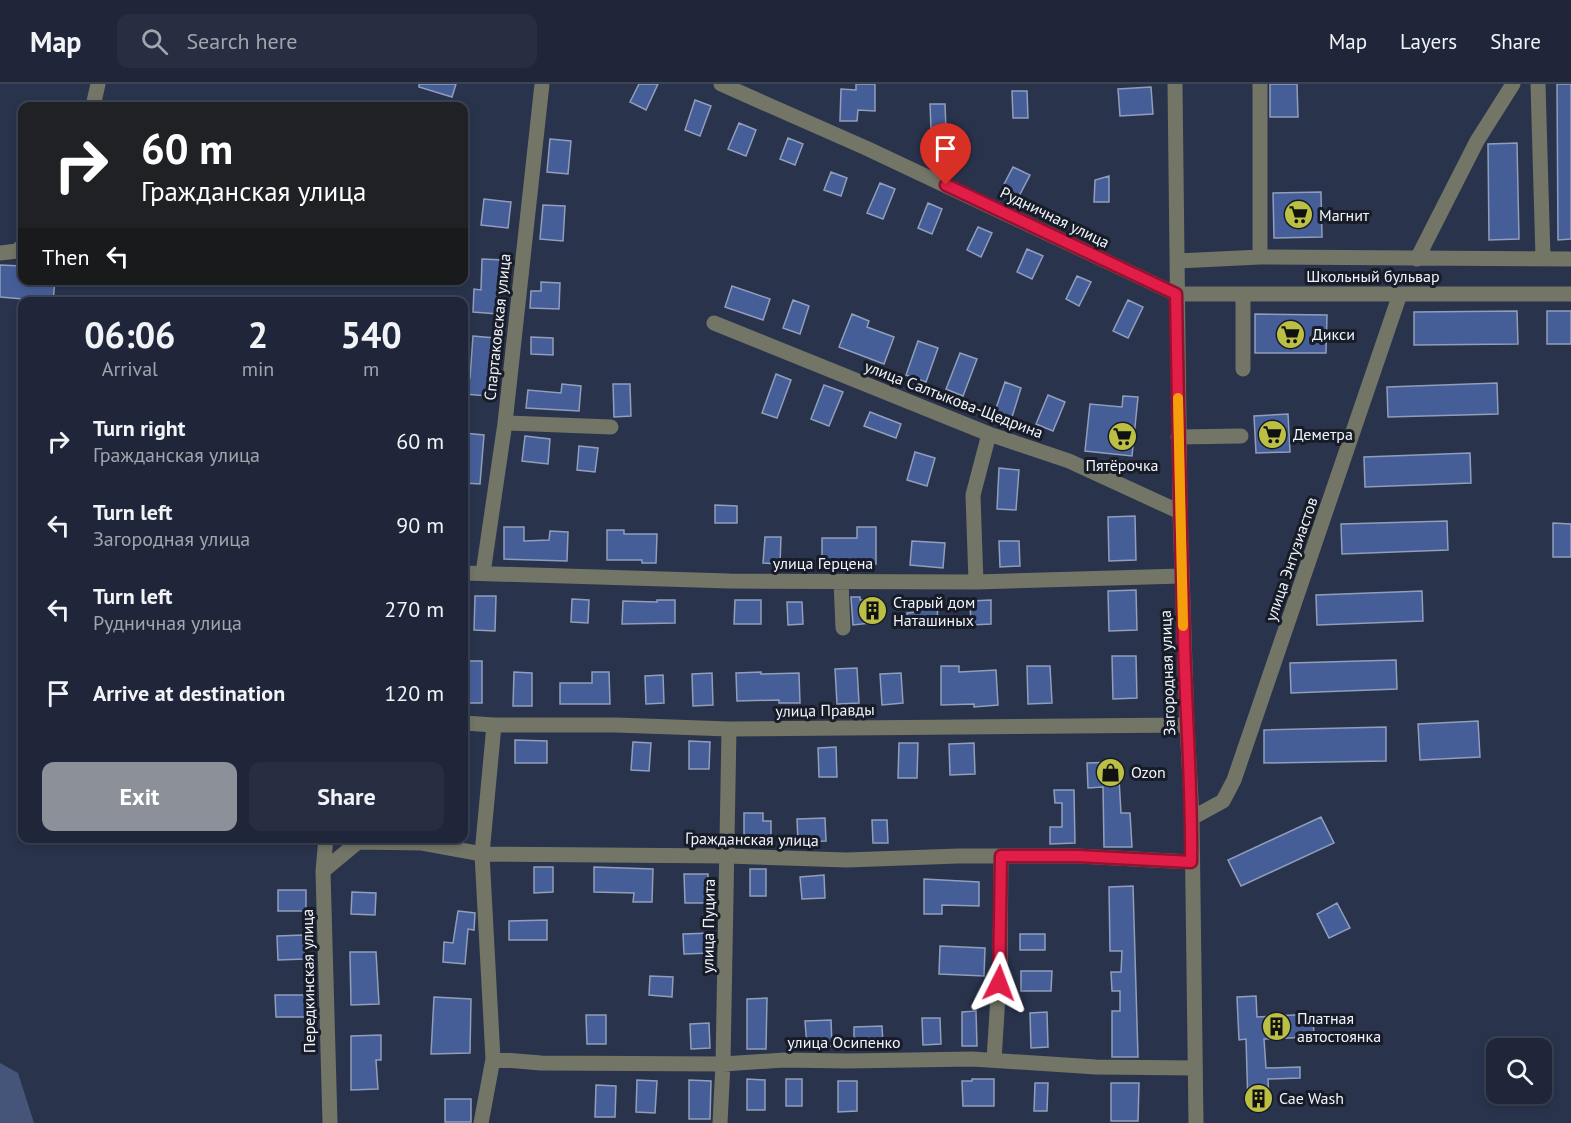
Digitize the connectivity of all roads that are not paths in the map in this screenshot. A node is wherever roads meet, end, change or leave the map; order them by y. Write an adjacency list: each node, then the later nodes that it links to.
1 (98, 84): 8 (street)
2 (542, 84): 22 (street, Спартаковская улица)
3 (721, 84): 16 (street, Рудничная улица)
4 (1175, 84): 15 (street, Загородная улица)
5 (1260, 84): 11 (street)
6 (1513, 84): 13 (street)
7 (1538, 84): 12 (street)
8 (94, 102)
9 (18, 250): 10 (street)
10 (0, 253)
11 (1260, 257): 13 (street, Школьный бульвар); 15 (street, Школьный бульвар)
12 (1543, 258): 13 (street, Школьный бульвар); 14 (street, Школьный бульвар)
13 (1417, 259)
14 (1571, 259)
15 (1178, 261): 16 (street, Загородная улица)
16 (1176, 294): 17 (street, Школьный бульвар); 26 (street, Загородная улица)
17 (1243, 294): 18 (street, Школьный бульвар); 21 (street)
18 (1400, 294): 19 (street, Школьный бульвар); 38 (street, улица Энтузиастов)
19 (1571, 294)
20 (714, 323): 24 (street, улица Салтыкова-Щедрина)
21 (1243, 369)
22 (505, 423): 23 (street); 29 (street, Спартаковская улица)
23 (611, 427)
24 (989, 434): 27 (street, улица Салтыкова-Щедрина); 32 (street)
25 (1241, 436): 26 (street)
26 (1178, 437): 27 (street, Загородная улица)
27 (1180, 512): 30 (street, Загородная улица)
28 (468, 573): 29 (street, улица Герцена)
29 (483, 573): 31 (street, улица Герцена)
30 (1182, 576): 32 (street, улица Герцена); 35 (street, Загородная улица)
31 (841, 582): 32 (street, улица Герцена); 33 (street)
32 (975, 582)
33 (843, 628)
34 (468, 723): 36 (street, улица Правды)
35 (1186, 724): 37 (street, улица Правды); 38 (street, Загородная улица)
36 (494, 725): 37 (street, улица Правды); 42 (street)
37 (729, 729): 43 (street, улица Пуцита)
38 (1192, 818): 45 (street, Загородная улица)
39 (326, 843): 46 (street, Передкинская улица)
40 (357, 843): 46 (street, Гражданская улица)
41 (422, 843): 42 (street, Гражданская улица)
42 (482, 854): 43 (street, Гражданская улица); 47 (street)
43 (727, 856): 44 (street, Гражданская улица); 49 (street, улица Пуцита)
44 (1001, 856): 45 (street, Гражданская улица); 48 (street)
45 (1191, 862): 50 (street, Загородная улица)
46 (323, 871): 51 (street, Передкинская улица)
47 (493, 1059): 49 (street, улица Осипенко); 52 (street)
48 (994, 1060): 49 (street, улица Осипенко); 50 (street, улица Осипенко)
49 (723, 1064): 53 (street, улица Пуцита)
50 (1195, 1068): 54 (street, Загородная улица)
51 (330, 1123)
52 (481, 1123)
53 (720, 1123)
54 (1196, 1123)

